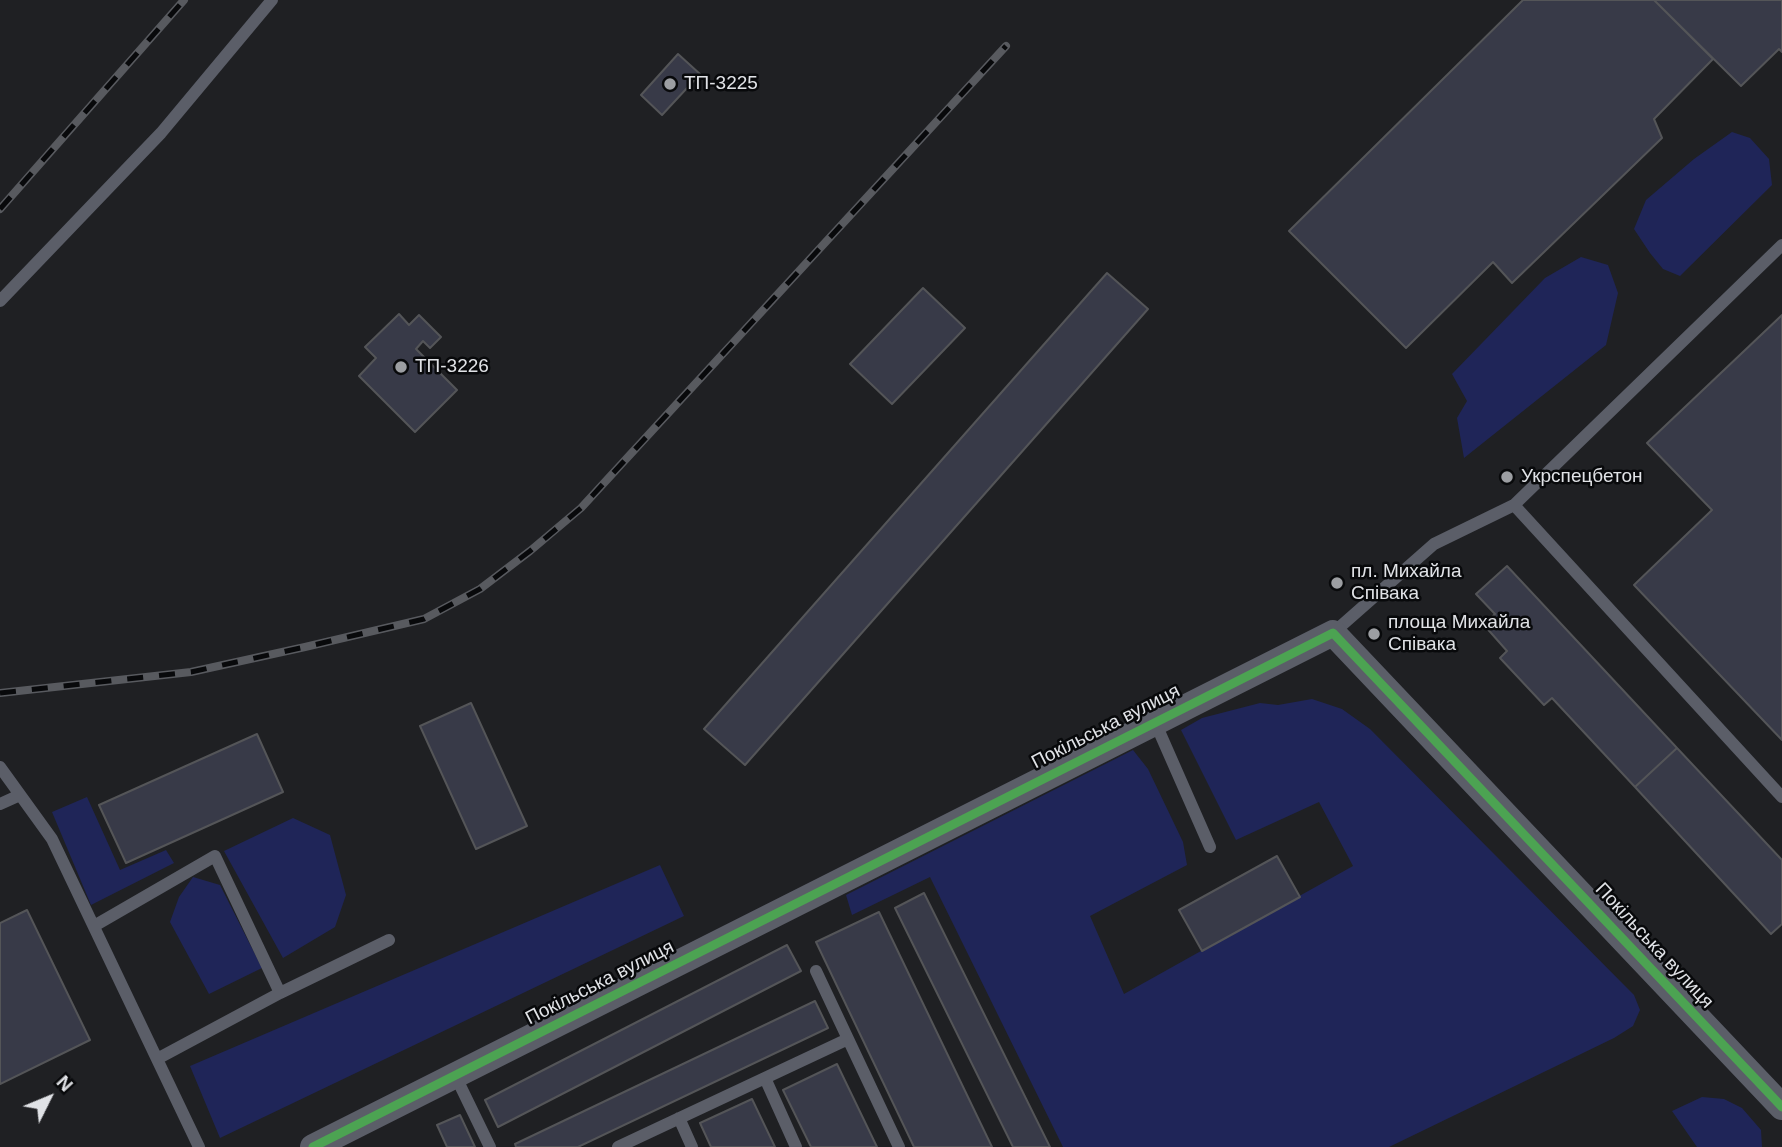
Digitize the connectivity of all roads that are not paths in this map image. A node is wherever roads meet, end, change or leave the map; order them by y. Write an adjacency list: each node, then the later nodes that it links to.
1 (272, 0): 3 (lane)
2 (1782, 245): 4 (lane)
3 (0, 301)
4 (1514, 505): 5 (lane); 9 (lane)
5 (1333, 633): 6 (street, Покільська вулиця); 20 (street, Покільська вулиця)
6 (1155, 722): 11 (lane); 18 (street, Покільська вулиця)
7 (0, 767): 8 (lane)
8 (20, 795): 10 (lane); 12 (lane)
9 (1782, 797)
10 (0, 804)
11 (1210, 847)
12 (93, 926): 15 (lane); 17 (lane)
13 (389, 940): 15 (lane)
14 (816, 971): 16 (lane)
15 (279, 993): 17 (lane)
16 (848, 1039): 19 (lane); 28 (lane)
17 (157, 1059): 22 (lane)
18 (455, 1075): 23 (street, Покільська вулиця); 24 (lane)
19 (765, 1078): 21 (lane); 27 (lane)
20 (1782, 1107)
21 (679, 1118): 25 (lane); 26 (lane)
22 (199, 1147)
23 (313, 1147)
24 (490, 1147)
25 (618, 1147)
26 (692, 1147)
27 (796, 1147)
28 (899, 1147)

